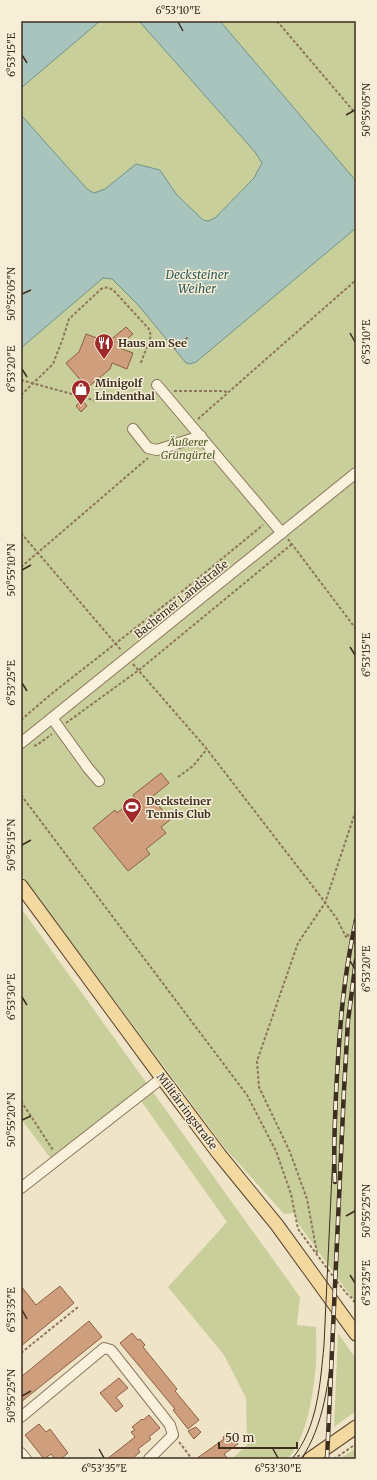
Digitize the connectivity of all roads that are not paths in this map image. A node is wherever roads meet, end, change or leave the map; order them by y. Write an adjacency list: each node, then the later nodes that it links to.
1 (157, 385): 3 (street)
2 (133, 429): 3 (street)
3 (201, 436): 5 (street)
4 (356, 473): 5 (street, Bachemer Landstraße)
5 (282, 533): 6 (street, Bachemer Landstraße)
6 (52, 718): 7 (street, Bachemer Landstraße); 8 (street)
7 (21, 743)
8 (99, 780)
9 (21, 886): 10 (main road, Militärringstraße)
10 (162, 1078): 11 (street); 12 (main road, Militärringstraße)
11 (21, 1188)
12 (356, 1334)
13 (21, 1417): 17 (street)
14 (356, 1427): 18 (main road)
15 (21, 1453): 16 (street)
16 (26, 1459)
17 (149, 1459)
18 (310, 1459)

